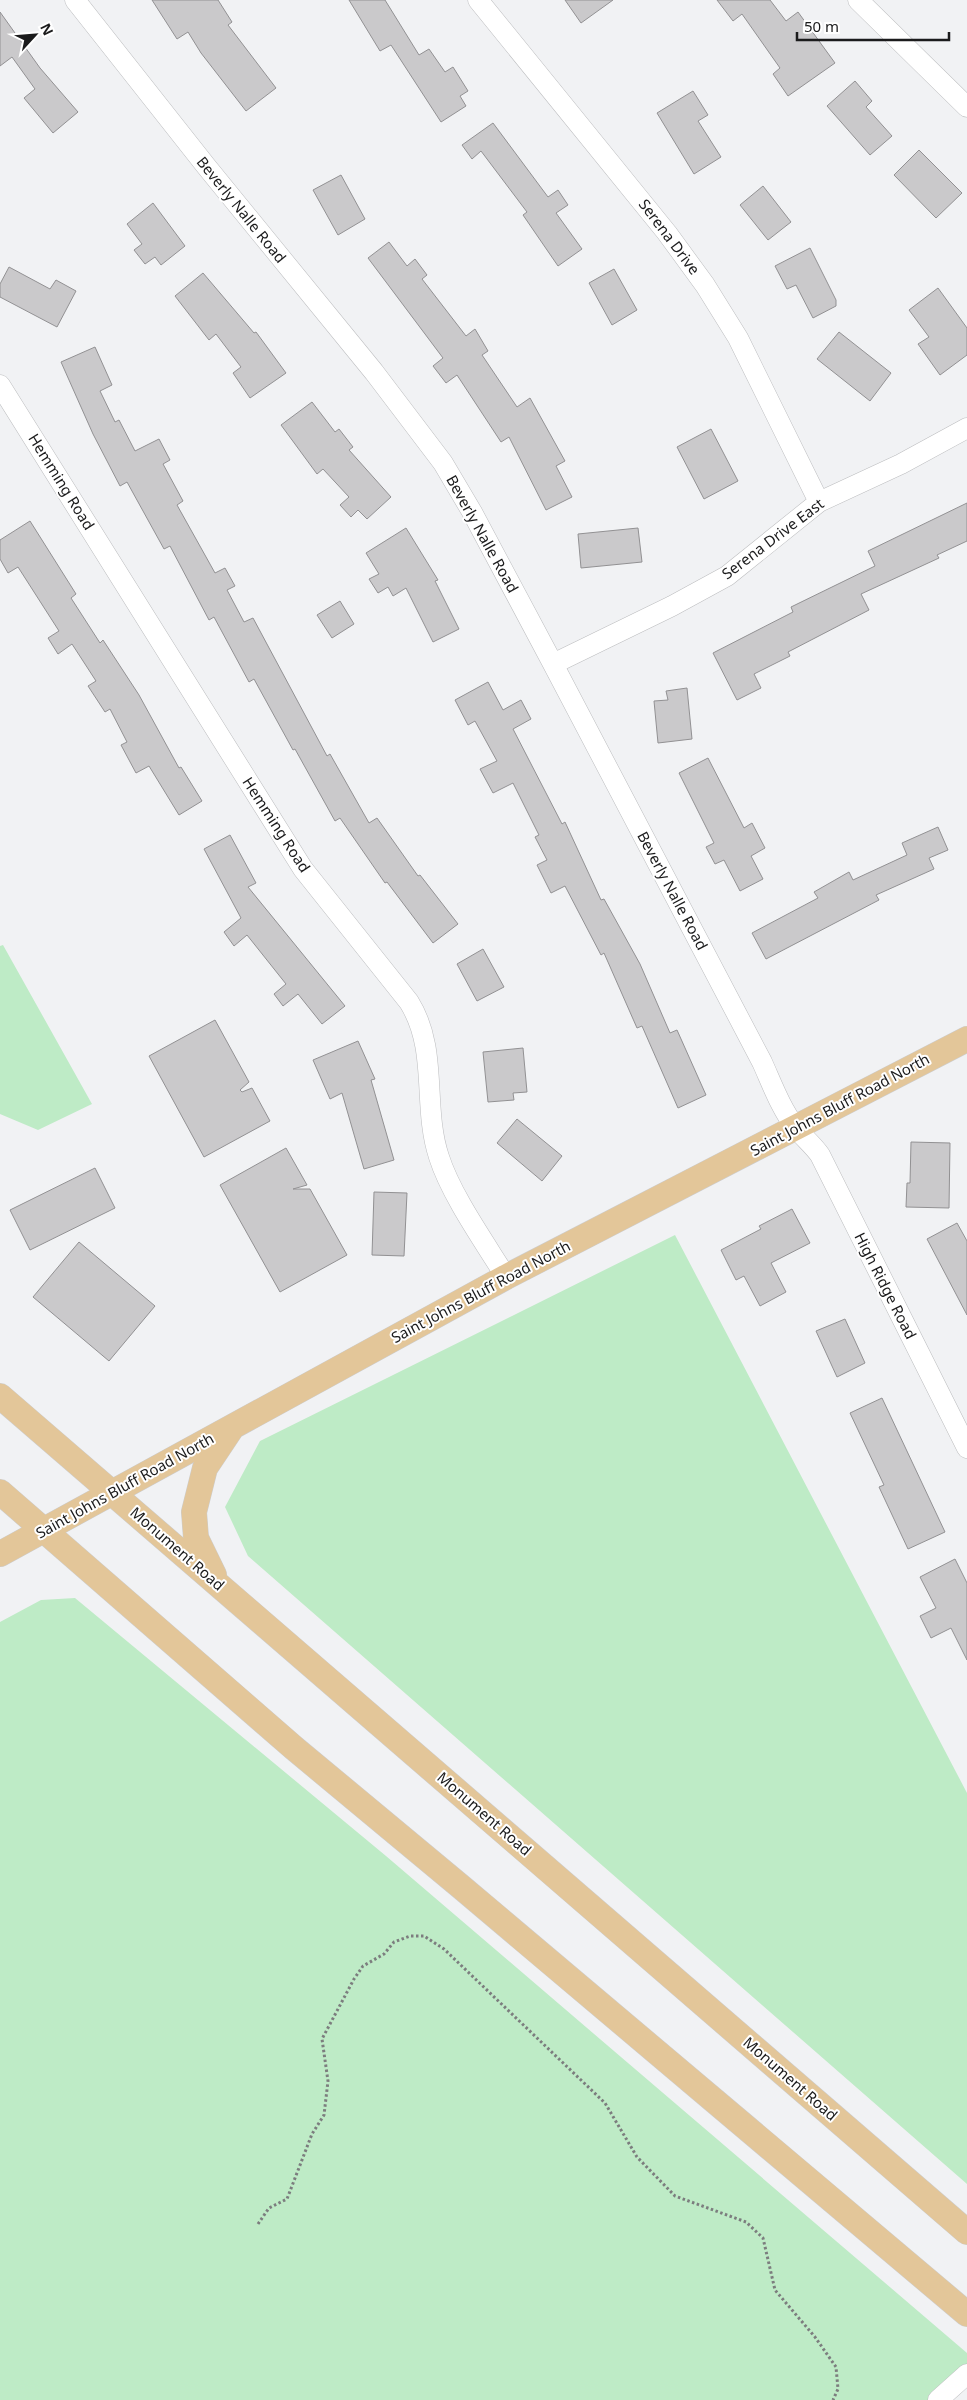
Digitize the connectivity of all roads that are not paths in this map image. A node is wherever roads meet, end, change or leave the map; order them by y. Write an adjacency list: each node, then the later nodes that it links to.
1 (75, 0): 8 (street, Beverly Nalle Road)
2 (478, 0): 7 (street, Serena Drive)
3 (858, 0): 4 (street)
4 (967, 107)
5 (0, 385): 11 (street, Hemming Road)
6 (967, 428): 7 (street, Serena Drive East)
7 (819, 502): 8 (street, Serena Drive East)
8 (553, 664): 10 (street, Beverly Nalle Road)
9 (967, 1039): 10 (main road, Saint Johns Bluff Road North)
10 (796, 1129): 11 (main road, Saint Johns Bluff Road North); 14 (street, High Ridge Road)
11 (506, 1278): 13 (main road, Saint Johns Bluff Road North)
12 (0, 1396): 16 (main road, Monument Road)
13 (233, 1426): 16 (main road, Saint Johns Bluff Road North); 19 (main road)
14 (967, 1448)
15 (0, 1492): 17 (main road)
16 (111, 1492): 17 (main road, Saint Johns Bluff Road North); 19 (main road, Monument Road)
17 (45, 1530): 18 (main road, Saint Johns Bluff Road North); 21 (main road)
18 (0, 1554)
19 (218, 1584): 20 (main road, Monument Road)
20 (967, 2232)
21 (967, 2314)
22 (967, 2374): 23 (street)
23 (938, 2400)

